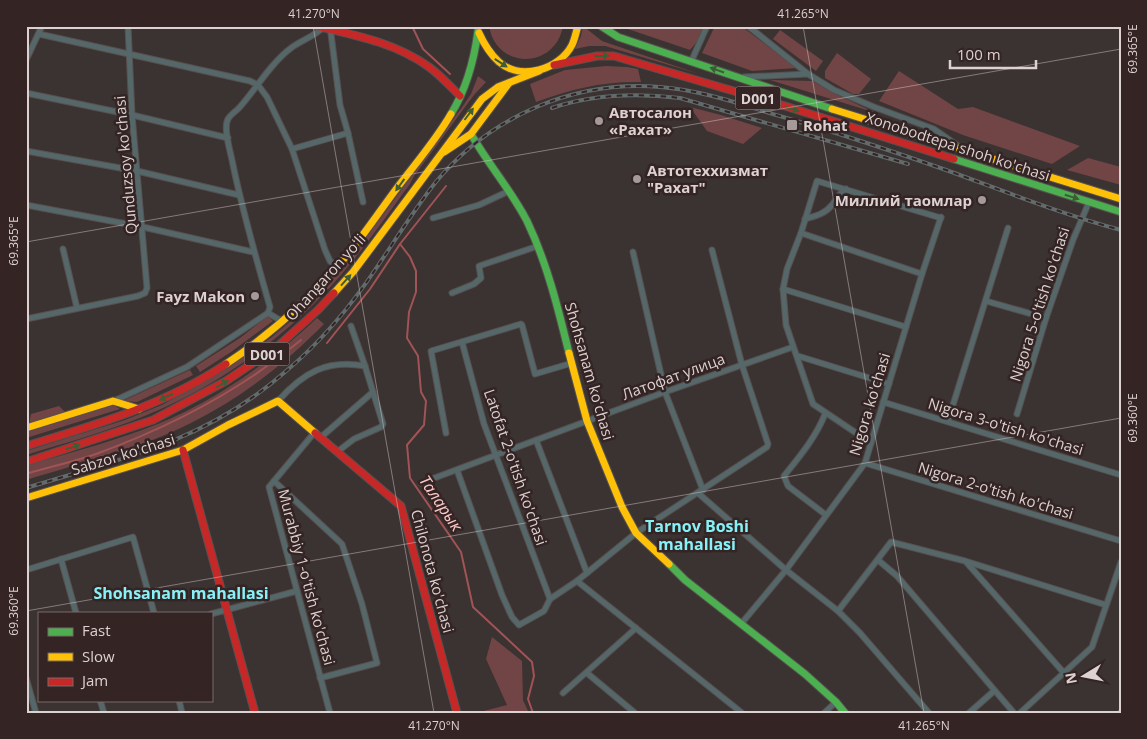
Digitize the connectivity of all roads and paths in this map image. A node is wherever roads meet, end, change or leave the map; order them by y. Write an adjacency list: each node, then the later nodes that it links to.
1 (42, 26): 9 (street)
2 (128, 26): 10 (street, Qunduzsoy ko'chasi)
3 (578, 26): 13 (main road, D001)
4 (601, 26): 12 (main road, Xonobodtepa shoh ko'chasi / D001)
5 (707, 26): 12 (street)
6 (748, 26): 15 (street)
7 (324, 27): 18 (street); 20 (main road); 22 (street)
8 (478, 29): 14 (main road, D001, one-way to 14); 20 (main road, Ohangaron yoʻli / D001)
9 (39, 34): 10 (street); 11 (street)
10 (129, 54): 18 (street); 21 (street, Qunduzsoy ko'chasi)
11 (26, 60)
12 (691, 62): 16 (main road, Xonobodtepa shoh ko'chasi / D001, one-way to 12)
13 (554, 65): 14 (main road, D001); 29 (main road, Xonobodtepa shoh ko'chasi / D001, one-way to 29)
14 (539, 71): 17 (main road, Ohangaron yoʻli / D001)
15 (808, 74): 16 (street); 26 (street)
16 (737, 77): 26 (main road, Xonobodtepa shoh ko'chasi / D001)
17 (509, 82): 23 (main road); 28 (main road, Ohangaron yoʻli / D001, one-way to 17)
18 (258, 85): 24 (street); 25 (street)
19 (26, 93): 21 (street)
20 (460, 96): 49 (main road, Ohangaron yoʻli / D001, one-way to 49)
21 (132, 115): 24 (street); 30 (street, Qunduzsoy ko'chasi)
22 (348, 133): 25 (street); 35 (street)
23 (472, 134): 28 (main road); 32 (main road, Shohsanam ko'chasi)
24 (228, 138): 33 (street)
25 (292, 148): 49 (street)
26 (963, 150): 29 (main road); 34 (main road, Xonobodtepa shoh ko'chasi / D001)
27 (26, 152): 30 (street)
28 (441, 154): 87 (main road, Ohangaron yoʻli / D001, one-way to 28)
29 (959, 162): 36 (main road, Xonobodtepa shoh ko'chasi / D001, one-way to 36)
30 (137, 171): 33 (street); 41 (street, Qunduzsoy ko'chasi)
31 (846, 189): 40 (street); 40 (street); 50 (street, Nigora ko'chasi)
32 (509, 190): 39 (street); 44 (main road, Shohsanam ko'chasi)
33 (239, 195): 47 (street)
34 (1121, 199)
35 (363, 202)
36 (1089, 202): 38 (main road, Xonobodtepa shoh ko'chasi / D001); 56 (street, Nigora 5-o'tish ko'chasi)
37 (26, 205): 41 (street)
38 (1121, 212)
39 (433, 218)
40 (805, 219): 43 (street)
41 (143, 227): 47 (street); 54 (street, Qunduzsoy ko'chasi)
42 (1008, 228): 53 (street)
43 (801, 233): 50 (street); 51 (street)
44 (538, 246): 52 (street); 64 (main road, Shohsanam ko'chasi)
45 (63, 249): 54 (street)
46 (712, 250): 65 (street)
47 (253, 252): 55 (street)
48 (633, 252): 69 (street)
49 (338, 267): 58 (main road, Ohangaron yoʻli / D001)
50 (922, 274): 60 (street, Nigora ko'chasi)
51 (783, 289): 60 (street); 62 (street)
52 (452, 293)
53 (986, 301): 56 (street); 77 (street)
54 (77, 308): 57 (street)
55 (268, 313): 58 (street); 70 (street)
56 (1046, 318): 75 (street, Nigora 5-o'tish ko'chasi)
57 (26, 319)
58 (283, 322): 73 (main road, Ohangaron yoʻli / D001, one-way to 73)
59 (351, 326): 66 (street)
60 (906, 327): 67 (street, Nigora ko'chasi)
61 (462, 342): 64 (street); 79 (street); 86 (street, Latofat 2-o'tish ko'chasi)
62 (793, 347): 63 (street); 65 (street, Латофат улица)
63 (798, 356): 67 (street); 74 (street)
64 (572, 363): 76 (main road, Shohsanam ko'chasi)
65 (742, 365): 69 (street, Латофат улица); 93 (street)
66 (365, 366): 68 (street); 71 (street)
67 (889, 384): 72 (street, Nigora ko'chasi)
68 (373, 392): 80 (street, Murabbiy 1-o'tish ko'chasi); 85 (street)
69 (665, 392): 76 (street, Латофат улица); 93 (street)
70 (113, 401): 73 (main road); 78 (main road)
71 (278, 402): 80 (main road, Chilonota ko'chasi); 84 (main road, Sabzor ko'chasi)
72 (883, 402): 77 (street, Nigora 3-o'tish ko'chasi); 82 (street, Nigora ko'chasi)
73 (140, 409): 83 (main road, Ohangaron yoʻli / D001)
74 (825, 414): 82 (street); 95 (street)
75 (1017, 414)
76 (587, 421): 81 (street, Латофат улица); 96 (main road, Shohsanam ko'chasi)
77 (948, 421): 90 (street, Nigora 3-o'tish ko'chasi)
78 (26, 428)
79 (446, 433)
80 (317, 435): 85 (main road, Chilonota ko'chasi); 91 (street, Murabbiy 1-o'tish ko'chasi)
81 (536, 440): 86 (street, Латофат улица); 104 (street)
82 (871, 443): 88 (street, Nigora ko'chasi)
83 (26, 446)
84 (183, 450): 94 (main road, Sabzor ko'chasi); 109 (main road)
85 (337, 452): 126 (main road, Chilonota ko'chasi)
86 (495, 455): 89 (street, Латофат улица); 107 (street, Latofat 2-o'tish ko'chasi)
87 (26, 462)
88 (865, 463): 95 (street, Nigora ko'chasi); 97 (street, Nigora 2-o'tish ko'chasi)
89 (457, 470): 92 (street, Латофат улица); 107 (street)
90 (1121, 475)
91 (274, 481): 106 (street, Murabbiy 1-o'tish ko'chasi); 119 (street)
92 (421, 483)
93 (701, 491): 96 (street); 103 (street)
94 (26, 498)
95 (826, 515): 103 (street, Nigora ko'chasi)
96 (636, 534): 104 (street); 114 (main road, Shohsanam ko'chasi)
97 (1121, 541)
98 (61, 559): 102 (street); 111 (street); 112 (street)
99 (878, 560): 100 (street); 110 (street); 120 (street)
100 (965, 561): 108 (street); 116 (street)
101 (1121, 562): 108 (street)
102 (26, 570)
103 (786, 570): 110 (street); 114 (street, Nigora ko'chasi)
104 (587, 573): 105 (street)
105 (578, 581): 107 (street); 115 (street)
106 (297, 591): 109 (street); 119 (street, Murabbiy 1-o'tish ko'chasi)
107 (550, 599)
108 (1106, 604): 116 (street)
109 (226, 610): 113 (street); 124 (main road)
110 (838, 611): 131 (street)
111 (76, 612)
112 (154, 612)
113 (212, 614)
114 (741, 624): 122 (main road, Shohsanam ko'chasi)
115 (636, 628): 117 (street); 128 (street)
116 (1064, 672): 134 (street)
117 (587, 673): 121 (street); 127 (street)
118 (26, 678): 123 (street)
119 (320, 678): 125 (street, Murabbiy 1-o'tish ko'chasi)
120 (994, 691): 132 (street); 133 (street)
121 (563, 693)
122 (836, 702): 129 (street); 130 (main road, Shohsanam ko'chasi)
123 (36, 713)
124 (255, 713)
125 (330, 713)
126 (457, 713)
127 (635, 713)
128 (742, 713)
129 (824, 713)
130 (845, 713)
131 (929, 713)
132 (969, 713)
133 (1014, 713)
134 (1020, 713)

